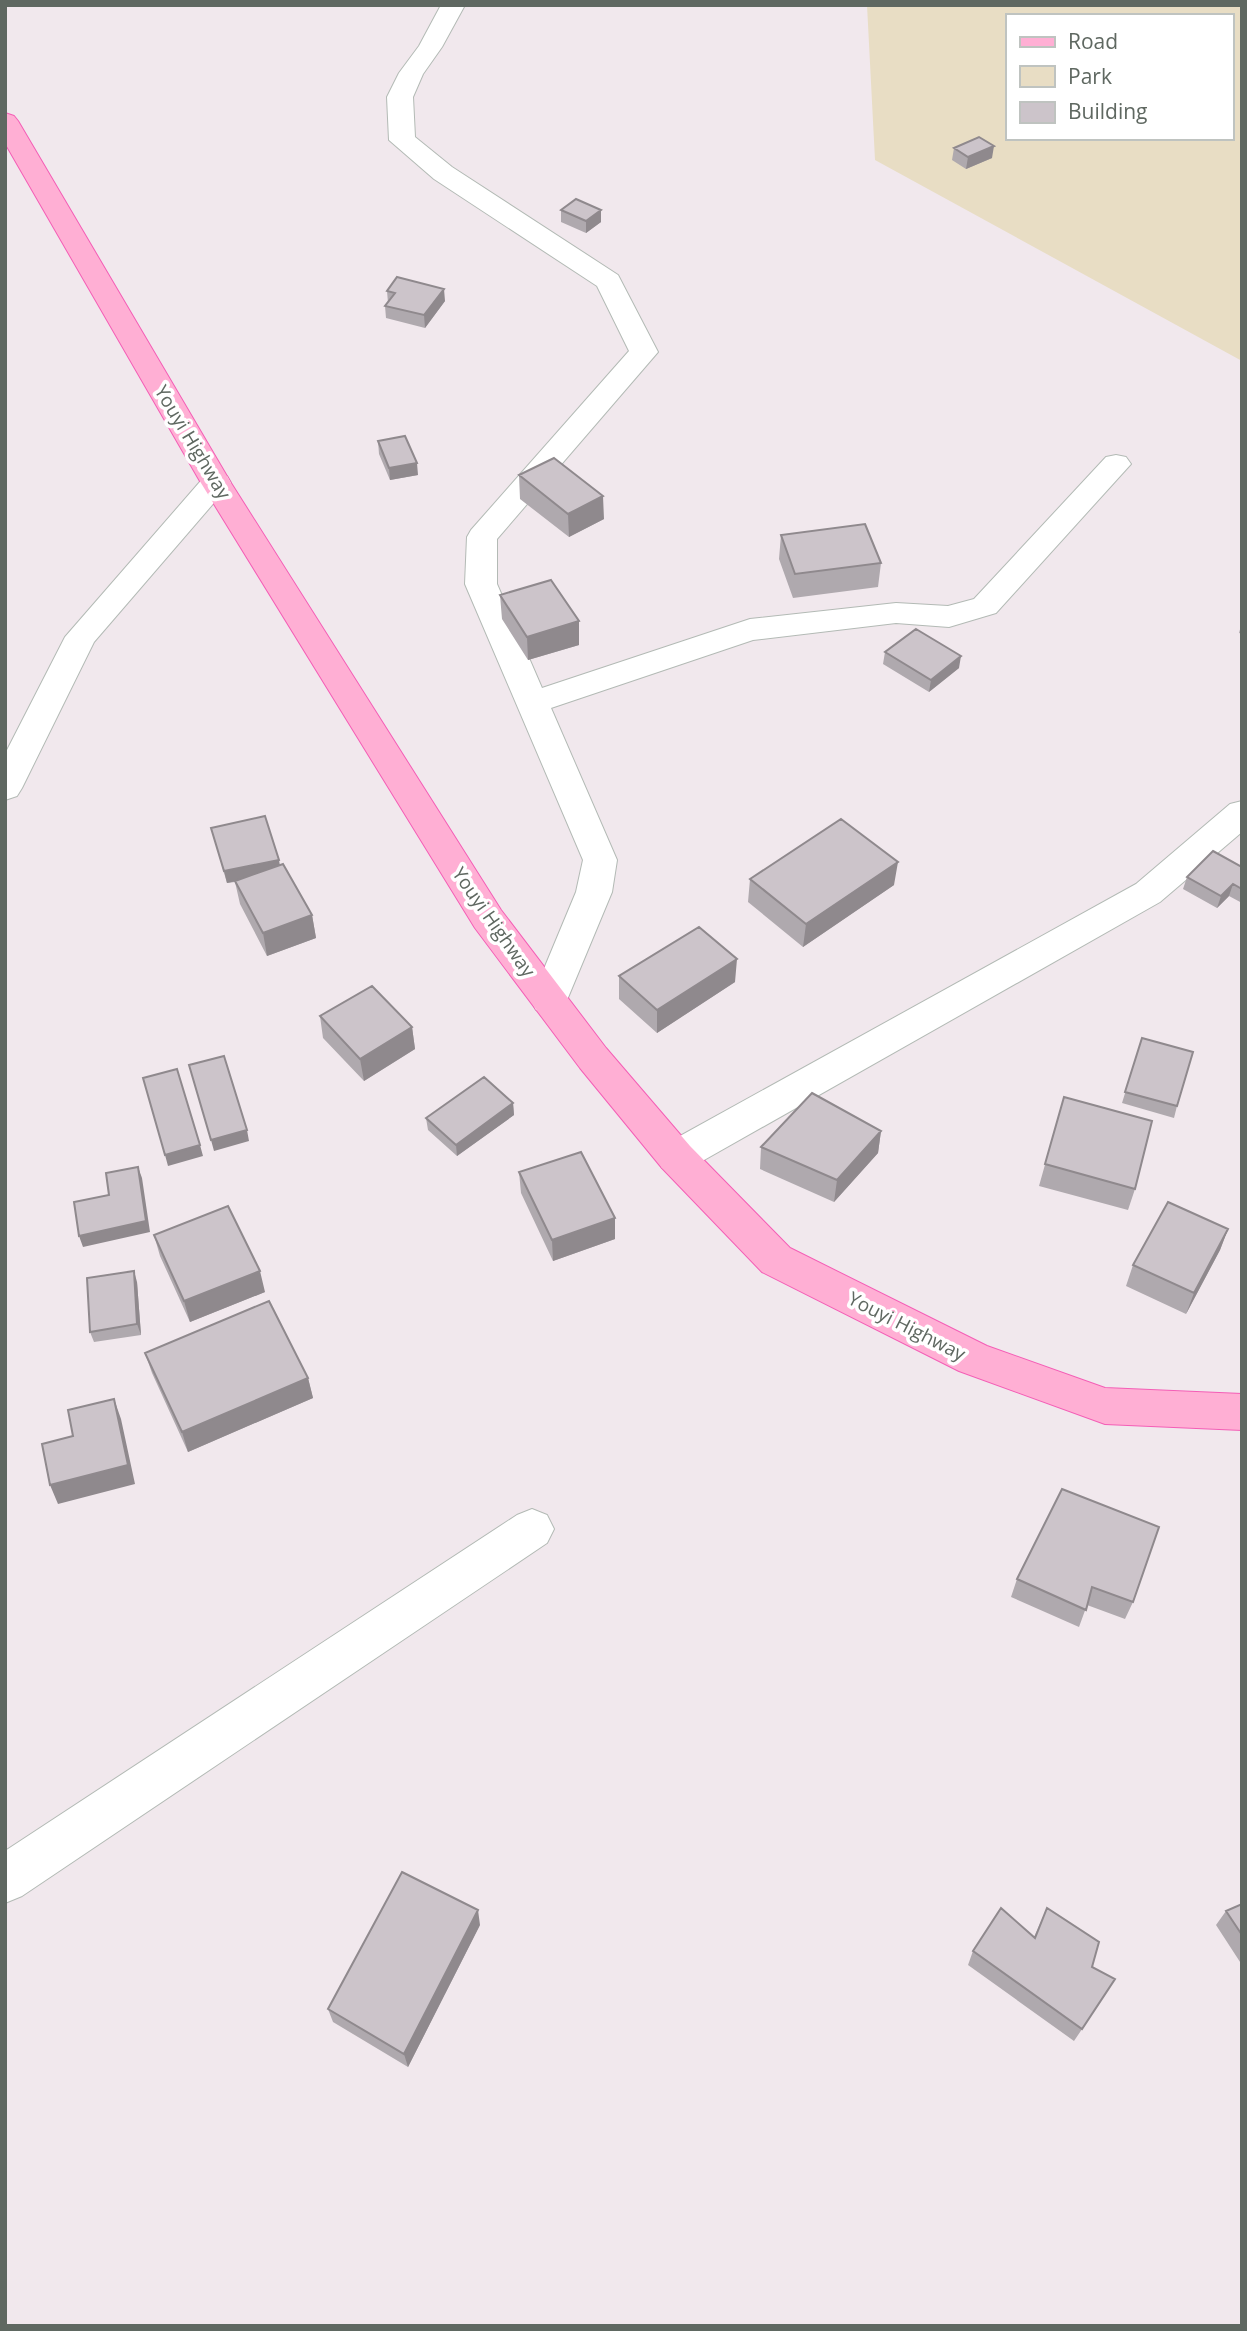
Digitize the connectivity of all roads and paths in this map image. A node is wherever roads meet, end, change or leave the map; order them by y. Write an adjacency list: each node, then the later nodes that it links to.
1 (453, 5): 5 (street)
2 (5, 121): 4 (main road, Youyi Highway)
3 (1116, 464): 5 (street)
4 (216, 483): 6 (street); 8 (main road, Youyi Highway)
5 (531, 703): 8 (street)
6 (5, 788)
7 (1242, 813): 9 (street)
8 (549, 1000): 9 (main road, Youyi Highway)
9 (676, 1157): 10 (main road, Youyi Highway)
10 (1242, 1412)
11 (532, 1529): 12 (street)
12 (5, 1879)

